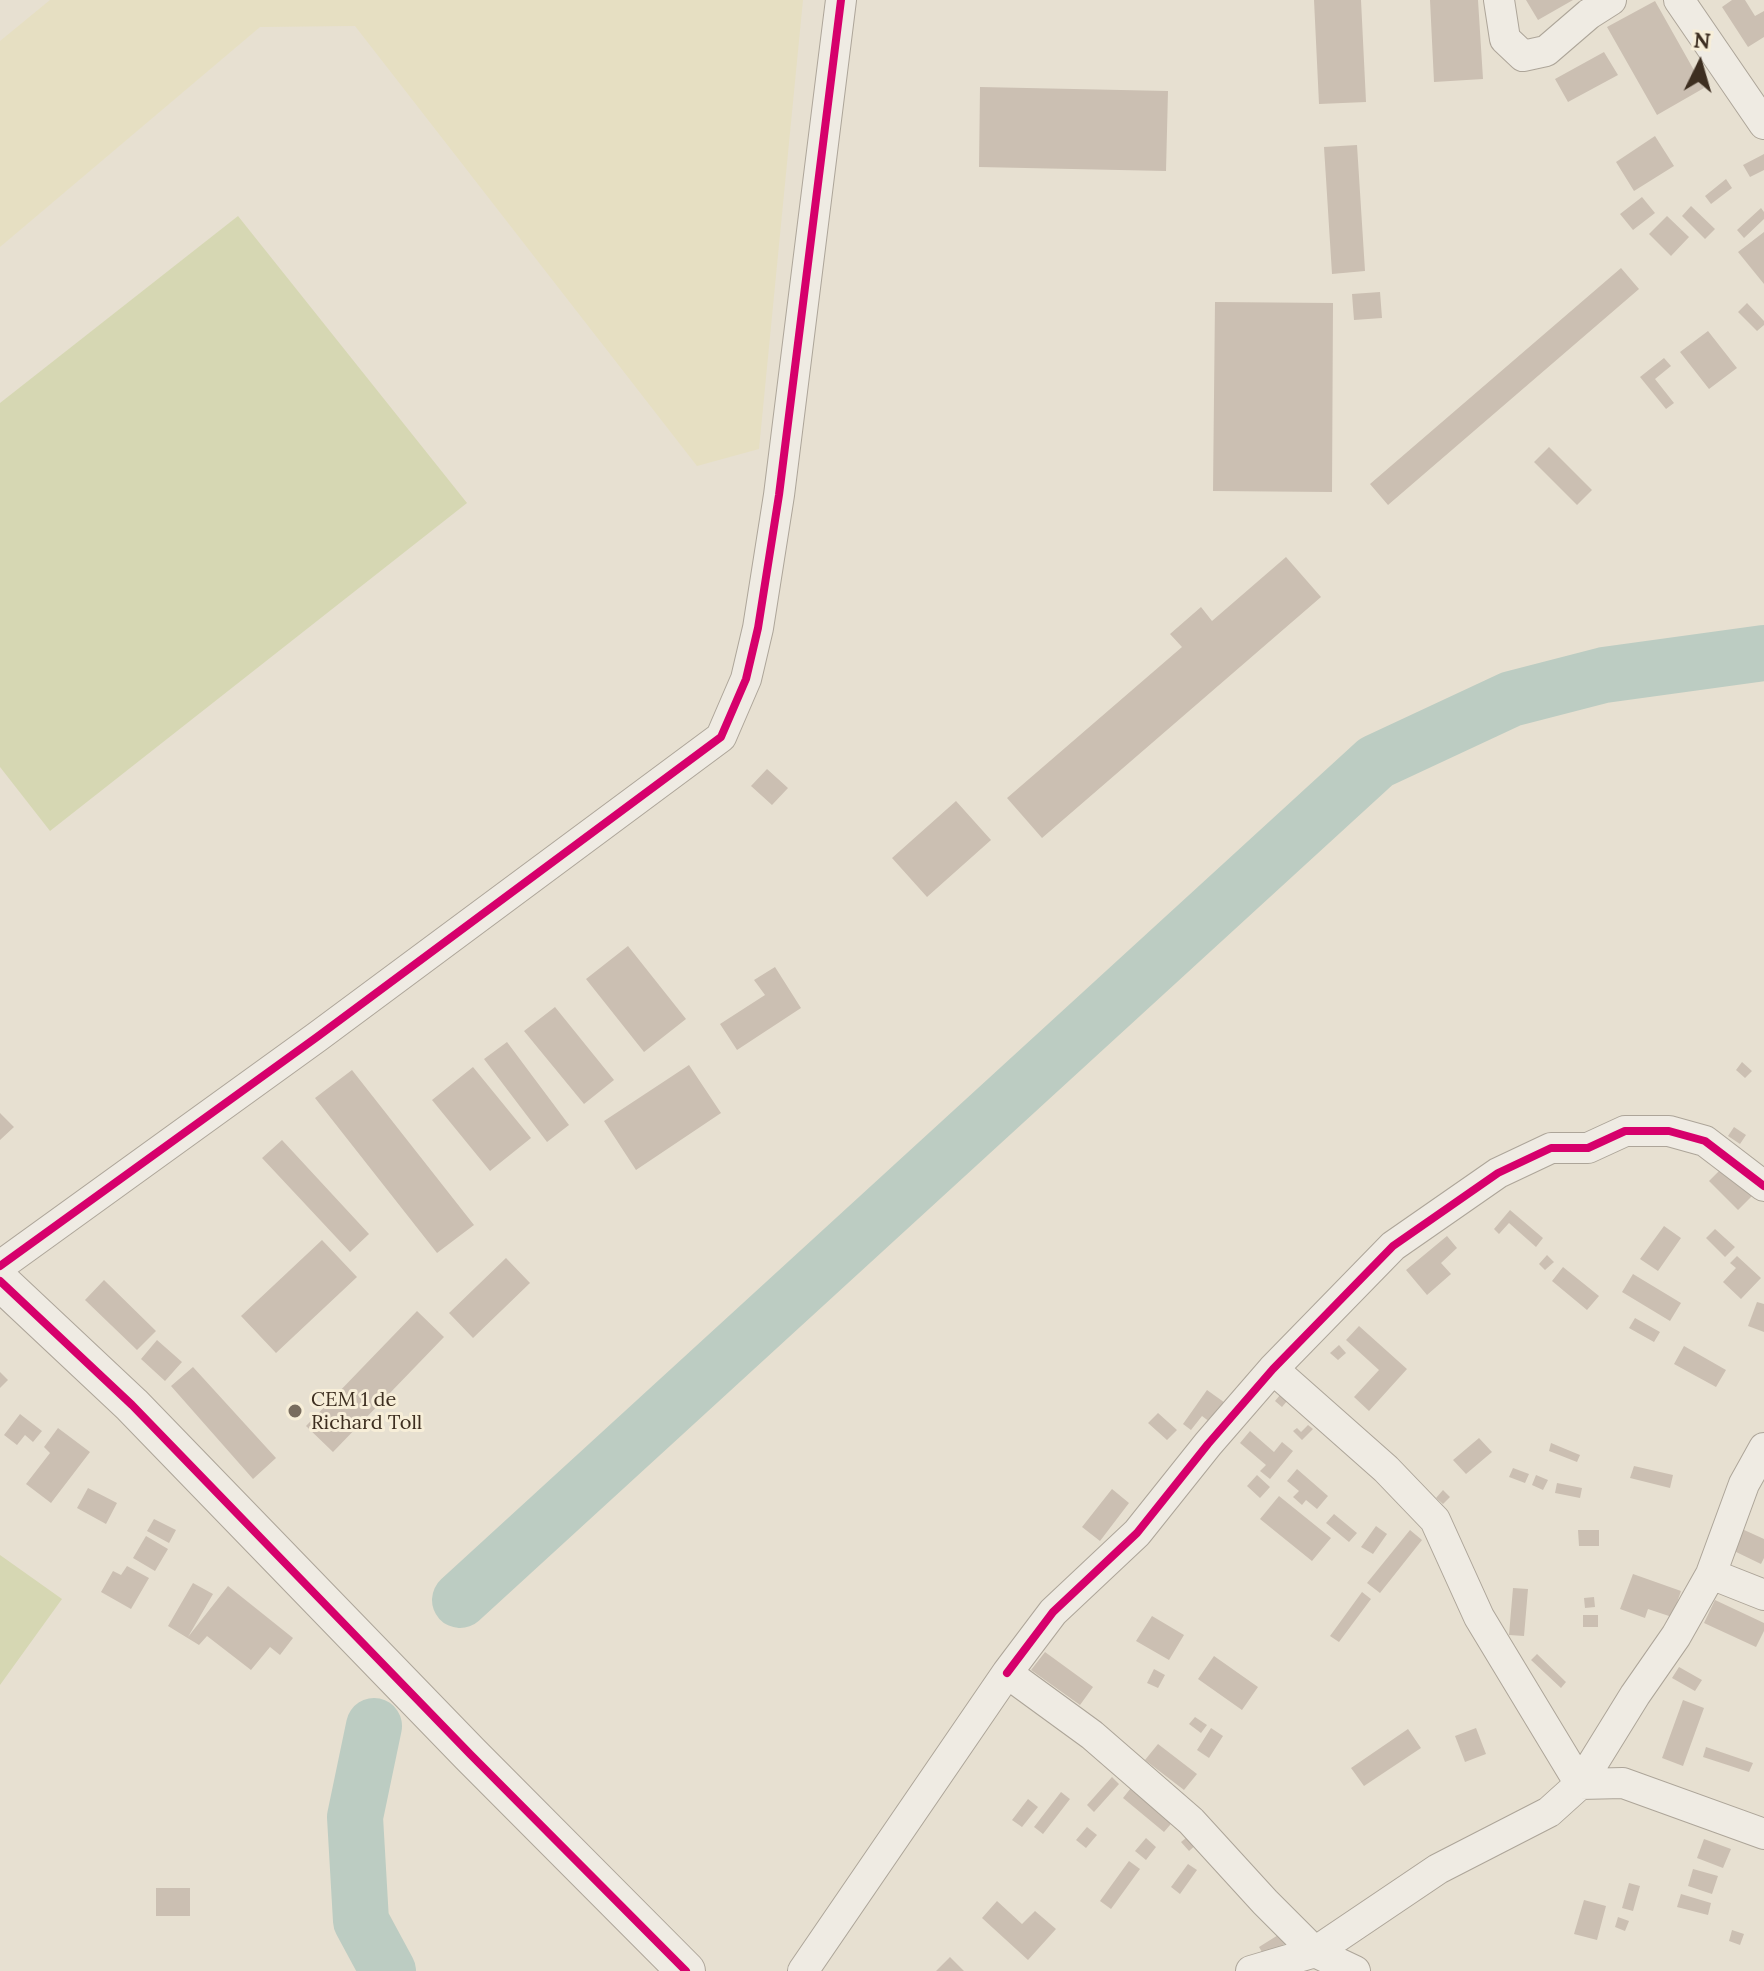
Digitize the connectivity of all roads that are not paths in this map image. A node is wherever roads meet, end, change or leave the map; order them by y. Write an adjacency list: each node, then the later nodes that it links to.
1 (841, 0): 7 (street)
2 (1499, 0): 3 (street)
3 (1611, 0)
4 (1679, 0): 5 (street)
5 (1764, 124)
6 (1764, 1186): 9 (street)
7 (0, 1266)
8 (0, 1281): 17 (street)
9 (1273, 1369): 13 (street); 14 (street)
10 (1764, 1448): 11 (street)
11 (1711, 1574): 12 (street); 14 (street)
12 (1764, 1595)
13 (1007, 1673): 16 (street); 18 (street)
14 (1580, 1784): 15 (street); 16 (street)
15 (1764, 1834)
16 (1315, 1952): 19 (street); 20 (street)
17 (686, 1971)
18 (803, 1971)
19 (1251, 1971)
20 (1355, 1971)

